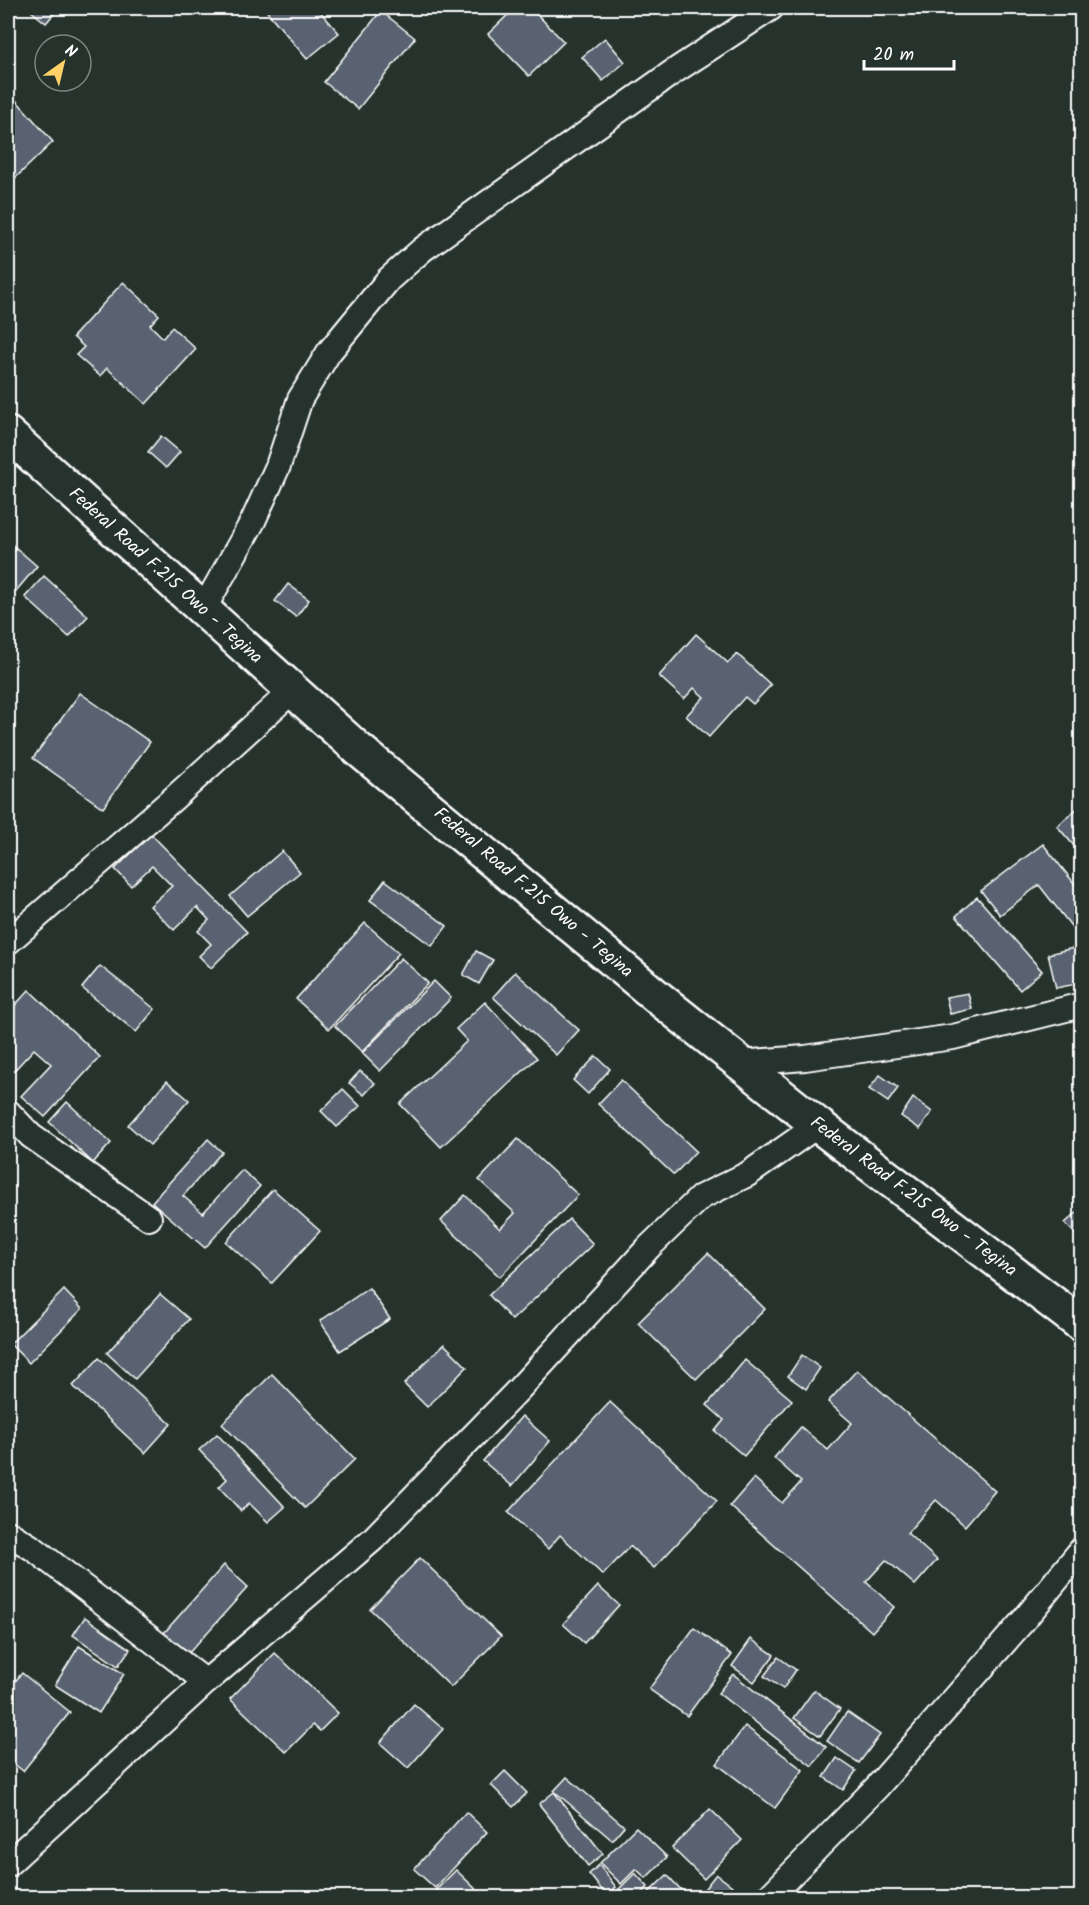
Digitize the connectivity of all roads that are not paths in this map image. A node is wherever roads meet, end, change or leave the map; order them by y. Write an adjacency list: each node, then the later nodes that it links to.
1 (771, 8): 3 (street)
2 (8, 434): 3 (main road, Federal Road F.215 Owo - Tegina)
3 (203, 610): 4 (main road, Federal Road F.215 Owo - Tegina)
4 (292, 691): 5 (street); 7 (main road, Federal Road F.215 Owo - Tegina)
5 (8, 942)
6 (1082, 1005): 7 (street)
7 (740, 1063): 9 (main road, Federal Road F.215 Owo - Tegina)
8 (8, 1112): 10 (street)
9 (818, 1125): 11 (main road, Federal Road F.215 Owo - Tegina); 14 (street)
10 (149, 1218)
11 (1082, 1325)
12 (8, 1533): 14 (street)
13 (1082, 1550): 16 (street)
14 (206, 1682): 15 (street)
15 (8, 1864)
16 (768, 1898)

